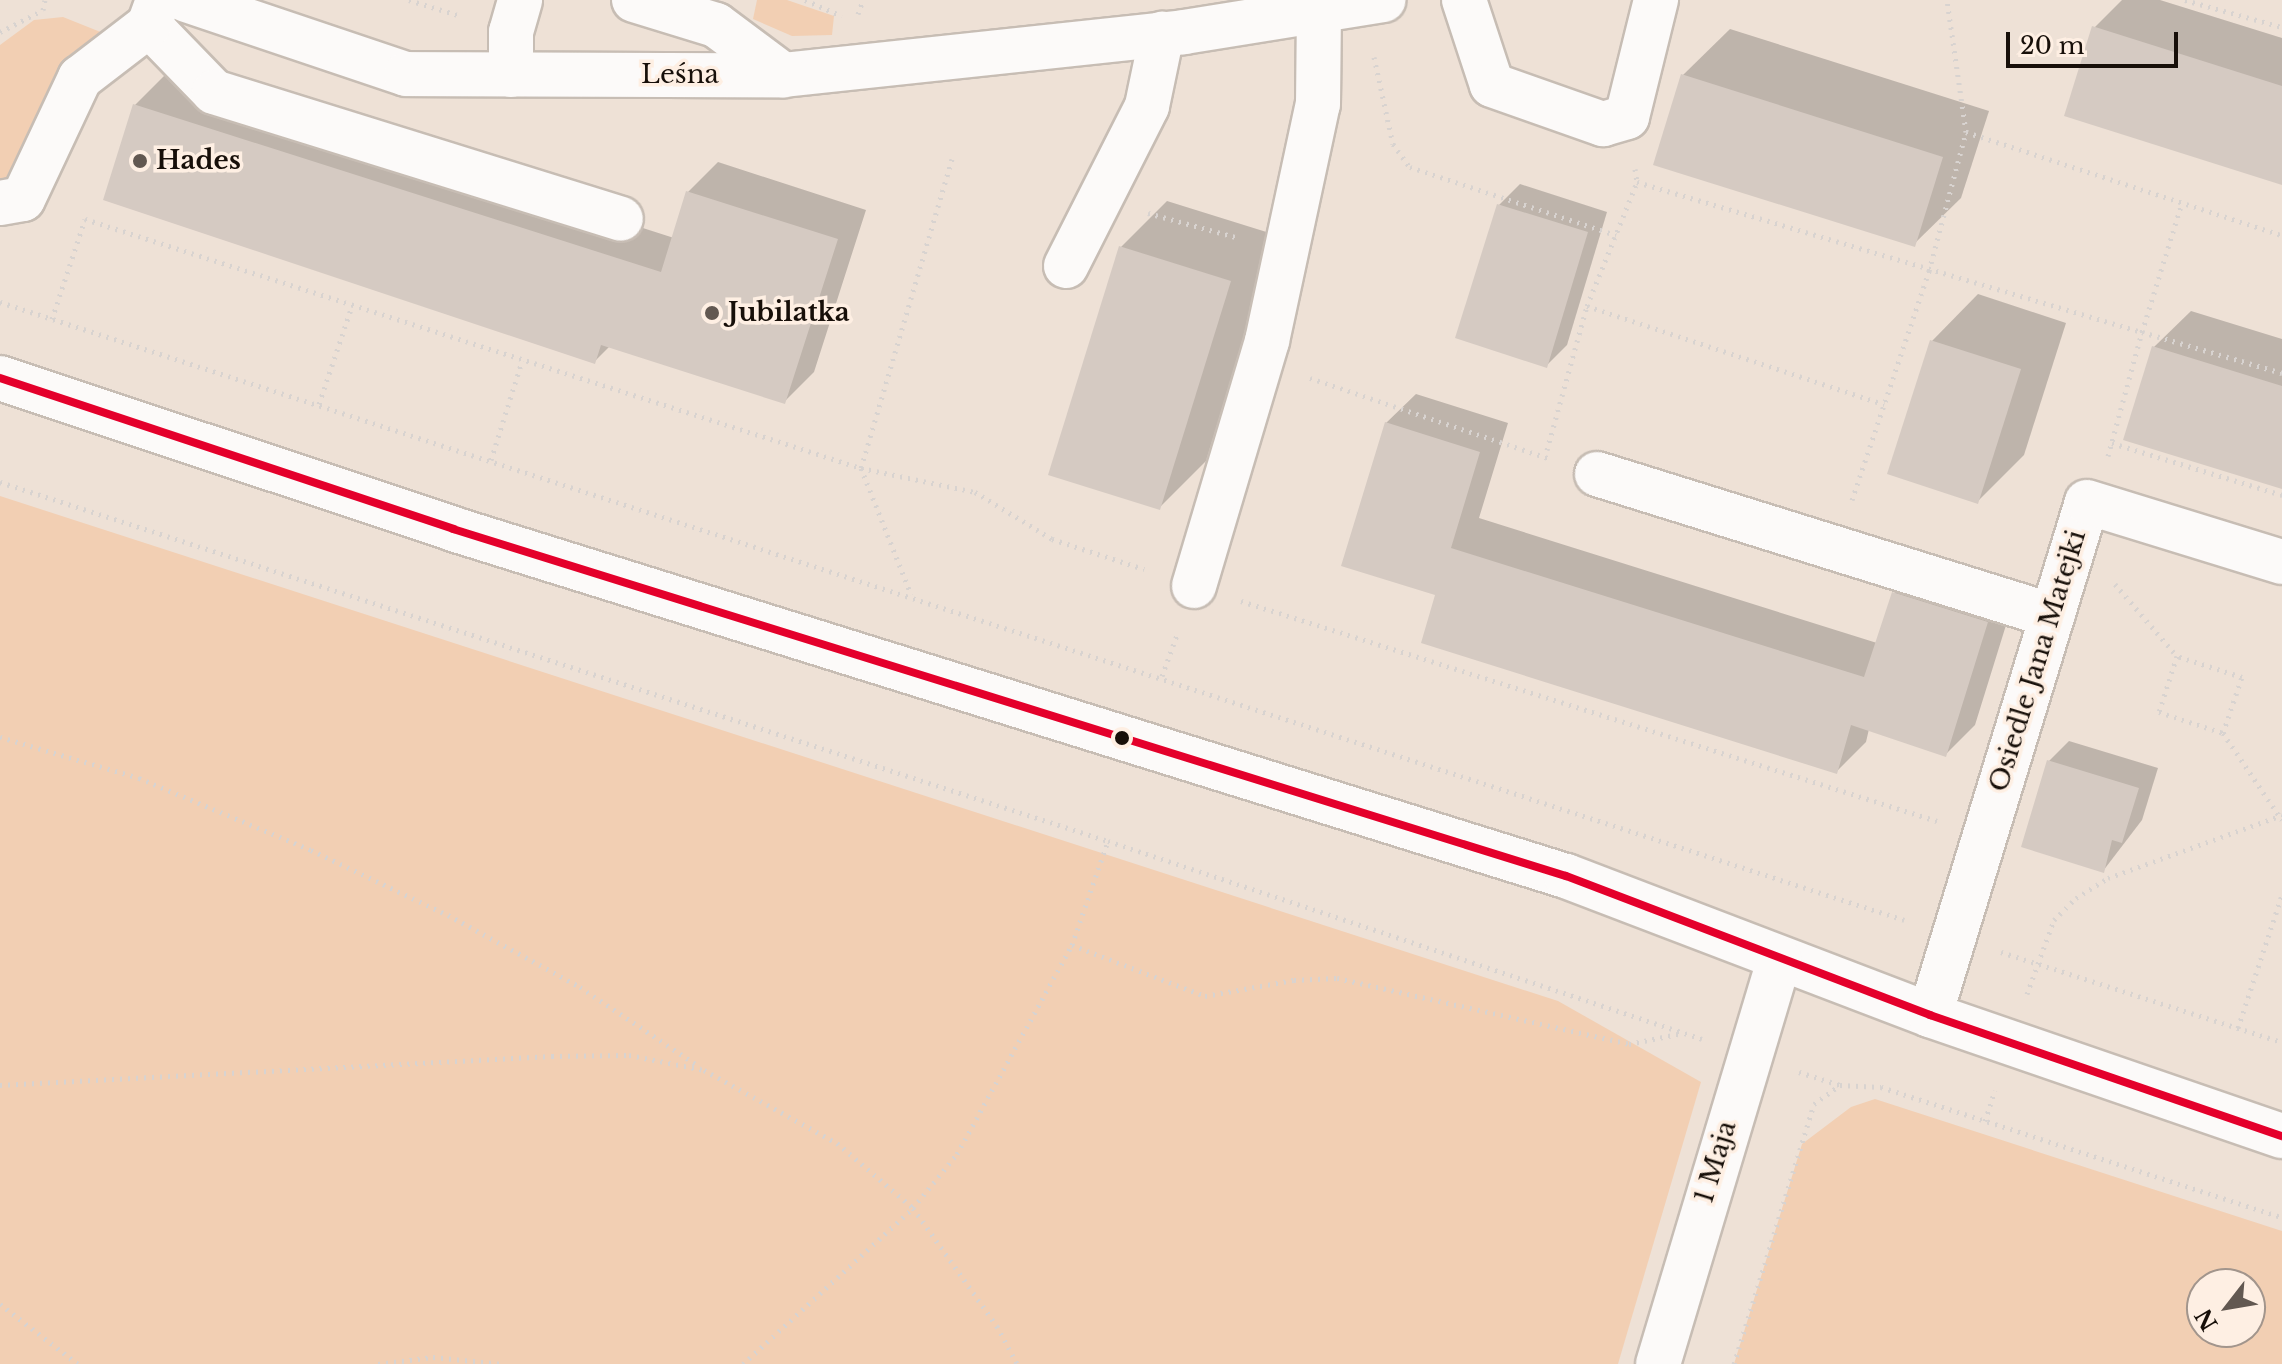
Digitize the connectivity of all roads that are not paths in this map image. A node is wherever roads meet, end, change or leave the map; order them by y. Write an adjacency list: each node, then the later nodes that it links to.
1 (186, 0): 10 (street, Leśna)
2 (520, 0): 10 (street)
3 (634, 0): 11 (street)
4 (1464, 0): 5 (street)
5 (1656, 0)
6 (1373, 2): 7 (street, Leśna)
7 (1319, 10): 9 (street, Leśna); 18 (street)
8 (154, 12): 12 (street); 13 (street)
9 (1179, 22): 11 (street, Leśna); 14 (street)
10 (511, 75): 11 (street, Leśna)
11 (783, 75)
12 (0, 203)
13 (621, 219)
14 (1066, 266)
15 (0, 378): 20 (street)
16 (1597, 474): 19 (street)
17 (2282, 562): 19 (street, Osiedle Jana Matejki)
18 (1194, 586)
19 (2052, 616): 21 (street, Osiedle Jana Matejki)
20 (1779, 960): 21 (street); 23 (street, 1 Maja)
21 (1930, 1015): 22 (street)
22 (2282, 1136)
23 (1658, 1364)

